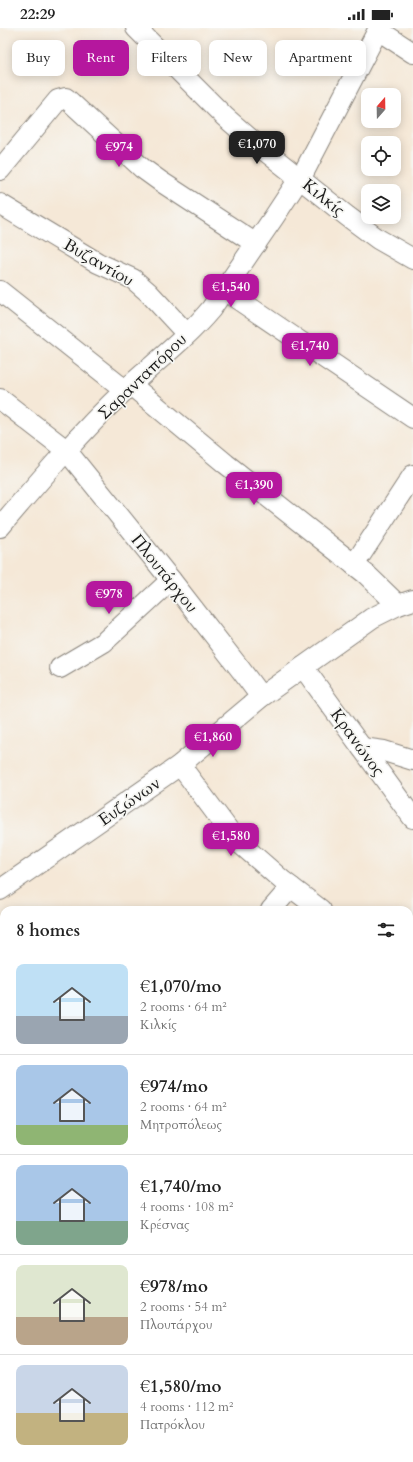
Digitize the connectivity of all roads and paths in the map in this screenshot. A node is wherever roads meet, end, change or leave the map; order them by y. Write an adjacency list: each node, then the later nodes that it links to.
1 (136, 28): 5 (street, Κιλκίς)
2 (378, 29): 3 (street); 5 (street, Σαρανταπόρου)
3 (413, 52)
4 (0, 170): 7 (street)
5 (300, 178): 7 (street, Σαρανταπόρου); 8 (street, Κιλκίς)
6 (0, 204): 11 (street, Βυζαντίου)
7 (256, 244): 9 (street, Σαρανταπόρου)
8 (413, 259)
9 (224, 290): 11 (street, Σαρανταπόρου); 14 (street)
10 (0, 291): 12 (street)
11 (186, 334): 12 (street, Σαρανταπόρου)
12 (128, 387): 15 (street, Σαρανταπόρου); 18 (street)
13 (0, 399): 15 (street, Πλουτάρχου)
14 (413, 418)
15 (66, 450): 17 (street, Σαρανταπόρου); 19 (street, Πλουτάρχου)
16 (413, 476): 18 (street)
17 (0, 527)
18 (354, 565): 20 (street)
19 (171, 580): 22 (street); 23 (street, Πλουτάρχου)
20 (405, 603): 21 (street, Ευζώνων)
21 (303, 666): 23 (street, Ευζώνων); 24 (street, Κρανώνος)
22 (60, 668)
23 (261, 697): 26 (street, Ευζώνων)
24 (362, 748): 25 (street); 27 (street, Κρανώνος)
25 (413, 760)
26 (180, 765): 28 (street); 29 (street, Ευζώνων)
27 (413, 818)
28 (291, 887): 30 (street); 31 (street)
29 (0, 890)
30 (274, 906)
31 (316, 906)

